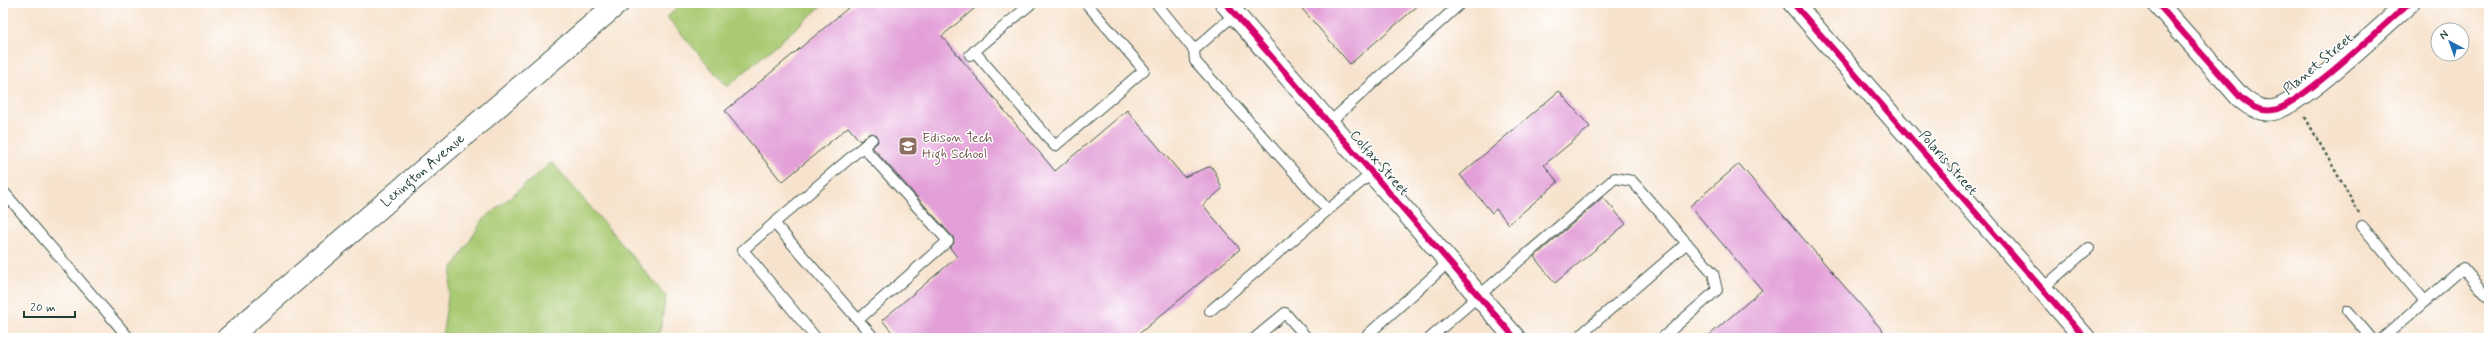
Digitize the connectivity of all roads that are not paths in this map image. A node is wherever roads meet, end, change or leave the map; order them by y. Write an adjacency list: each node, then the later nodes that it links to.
1 (618, 3): 30 (main road, Lexington Avenue)
2 (1032, 3): 3 (lane)
3 (1086, 3)
4 (1156, 3): 10 (lane)
5 (1461, 3): 11 (lane)
6 (1792, 3): 22 (street, Polaris Street)
7 (2157, 3): 8 (street, Planet Street)
8 (2409, 3)
9 (1230, 8): 10 (lane); 11 (street, Colfax Street)
10 (1194, 50): 16 (lane)
11 (1329, 123): 14 (street, Colfax Street)
12 (872, 139): 13 (lane)
13 (863, 147): 17 (lane); 28 (lane)
14 (1372, 173): 16 (lane); 21 (street, Colfax Street)
15 (3, 191): 29 (lane)
16 (1328, 210): 26 (lane)
17 (774, 223): 28 (lane); 31 (lane)
18 (2362, 226): 25 (lane)
19 (1686, 243): 23 (lane); 38 (lane); 39 (lane)
20 (2089, 248): 22 (lane)
21 (1449, 262): 23 (street, Colfax Street); 35 (lane)
22 (2042, 289): 40 (street, Polaris Street)
23 (1478, 296): 36 (lane); 37 (street, Colfax Street)
24 (2489, 298): 25 (lane)
25 (2425, 301): 42 (lane)
26 (1210, 311)
27 (2348, 311): 41 (lane)
28 (858, 320): 32 (lane)
29 (129, 338)
30 (228, 338)
31 (816, 338)
32 (874, 338)
33 (1256, 338): 34 (lane)
34 (1307, 338)
35 (1364, 338)
36 (1430, 338)
37 (1515, 338)
38 (1577, 338)
39 (1662, 338)
40 (2085, 338)
41 (2371, 338)
42 (2383, 338)

